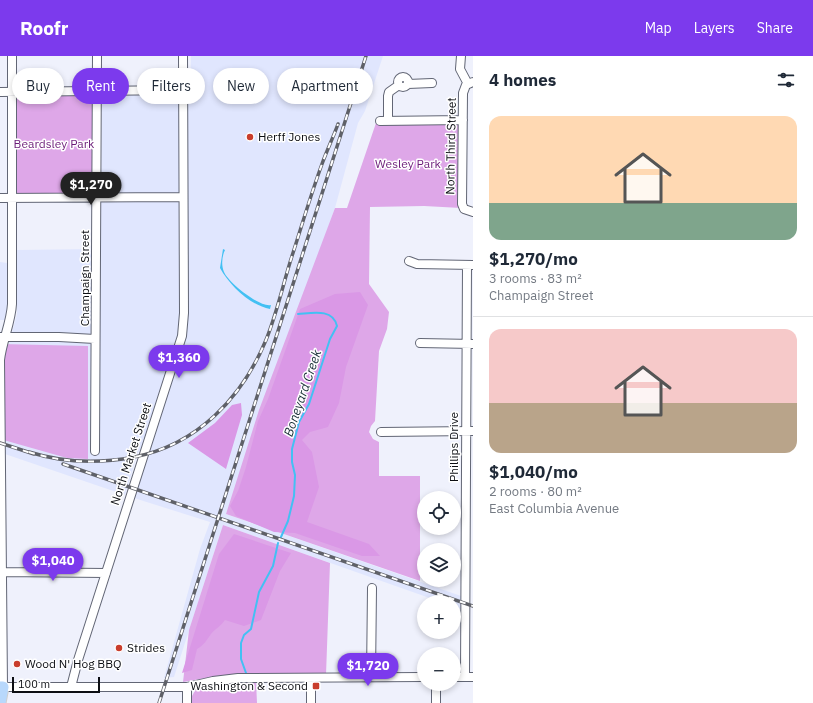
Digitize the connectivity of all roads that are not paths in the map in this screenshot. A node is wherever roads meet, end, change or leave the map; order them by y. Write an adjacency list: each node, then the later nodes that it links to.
1 (12, 56): 5 (street)
2 (97, 56): 6 (street, Champaign Street)
3 (183, 56): 7 (street, North Market Street)
4 (461, 56): 9 (street, North Third Street)
5 (12, 68)
6 (97, 68)
7 (183, 68)
8 (432, 83): 15 (street)
9 (470, 83): 15 (street, North Third Street)
10 (0, 92): 11 (street)
11 (12, 92)
12 (12, 104): 17 (street)
13 (97, 104): 16 (street, Champaign Street)
14 (183, 104): 18 (street, North Market Street)
15 (463, 120): 20 (street, North Third Street)
16 (97, 196): 17 (street); 18 (street); 24 (street, Champaign Street)
17 (12, 197): 19 (street); 23 (street)
18 (183, 197): 31 (street, North Market Street)
19 (0, 198)
20 (473, 212)
21 (410, 261): 22 (street)
22 (470, 265): 26 (street, Phillips Drive)
23 (2, 337): 24 (street); 30 (street)
24 (95, 339): 29 (street, Champaign Street)
25 (420, 343): 26 (street)
26 (470, 344): 27 (street, Phillips Drive)
27 (470, 431): 28 (street); 35 (street, Phillips Drive)
28 (381, 432)
29 (95, 451)
30 (1, 572): 31 (street); 37 (street)
31 (106, 573): 38 (street, North Market Street)
32 (372, 588): 33 (street)
33 (371, 677): 34 (street); 36 (street)
34 (417, 677)
35 (469, 677)
36 (311, 678): 39 (street); 43 (street)
37 (2, 687): 38 (street); 41 (main road)
38 (71, 687): 39 (street)
39 (187, 687): 42 (street)
40 (436, 691): 44 (street)
41 (0, 703)
42 (187, 703)
43 (311, 703)
44 (436, 703)

